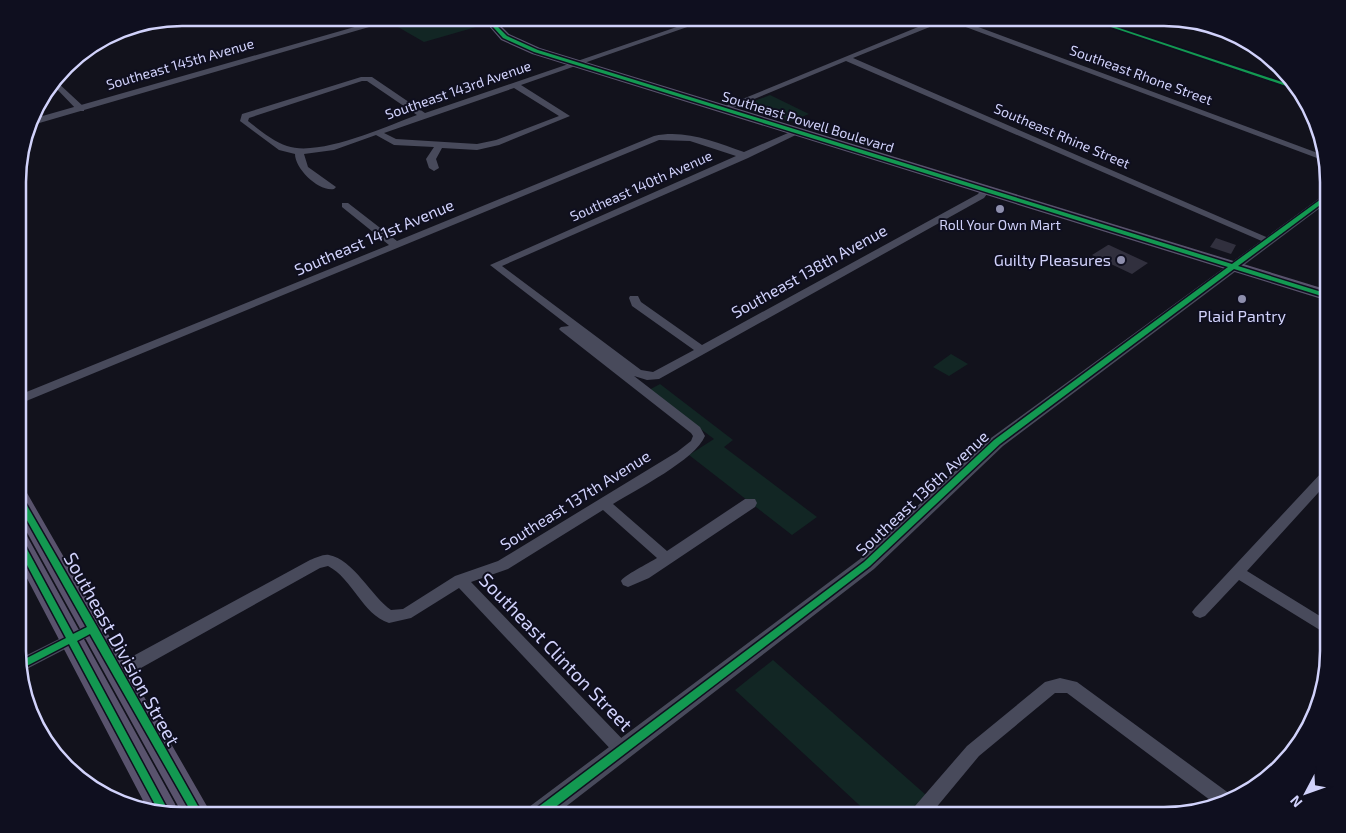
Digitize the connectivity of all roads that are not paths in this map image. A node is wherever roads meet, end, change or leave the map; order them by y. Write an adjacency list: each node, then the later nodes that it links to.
1 (683, 26): 8 (street, Southeast 143rd Avenue)
2 (926, 26): 7 (street)
3 (969, 26): 20 (street, Southeast Rhone Street)
4 (1110, 26): 10 (street)
5 (364, 27): 12 (street, Southeast 145th Avenue)
6 (494, 27): 8 (main road, Southeast Powell Boulevard)
7 (845, 58): 13 (street); 27 (street, Southeast Rhine Street)
8 (575, 63): 9 (street, Southeast 143rd Avenue); 13 (main road, Southeast Powell Boulevard)
9 (515, 84): 14 (street, Southeast 143rd Avenue); 18 (street)
10 (1285, 85)
11 (59, 87): 12 (street)
12 (81, 109): 15 (street, Southeast 145th Avenue)
13 (722, 109): 17 (main road, Southeast Powell Boulevard)
14 (424, 116): 16 (street, Southeast 143rd Avenue); 19 (street)
15 (39, 120)
16 (377, 132): 18 (street); 19 (street, Southeast 143rd Avenue)
17 (798, 132): 21 (street, Southeast 140th Avenue); 24 (main road, Southeast Powell Boulevard)
18 (439, 146): 22 (street)
19 (300, 152): 23 (street)
20 (1317, 155)
21 (745, 156): 28 (street, Southeast 141st Avenue); 35 (street, Southeast 140th Avenue)
22 (434, 168)
23 (331, 187)
24 (985, 190): 29 (main road, Southeast Powell Boulevard); 34 (street, Southeast 138th Avenue)
25 (1319, 203): 27 (street, Southeast 136th Avenue)
26 (346, 205): 28 (street)
27 (1268, 240): 29 (street, Southeast 136th Avenue)
28 (395, 247): 36 (street, Southeast 141st Avenue)
29 (1231, 268): 30 (main road, Southeast Powell Boulevard); 32 (main road, Southeast Powell Boulevard); 51 (street, Southeast 136th Avenue)
30 (1319, 293)
31 (634, 298): 34 (street)
32 (1319, 299)
33 (565, 329): 38 (street, Southeast 137th Avenue)
34 (702, 350): 35 (street, Southeast 138th Avenue)
35 (647, 376)
36 (26, 397)
37 (1319, 484): 43 (street)
38 (604, 503): 42 (street); 44 (street, Southeast 137th Avenue)
39 (750, 503): 42 (street)
40 (26, 514): 48 (main road, Southeast Division Street)
41 (26, 552): 48 (main road, Southeast Division Street)
42 (667, 559): 45 (street)
43 (1238, 572): 46 (street); 47 (street)
44 (460, 580): 50 (street, Southeast 137th Avenue); 51 (street, Southeast Clinton Street)
45 (628, 581)
46 (1200, 612)
47 (1319, 623)
48 (82, 634): 49 (street); 50 (main road, Southeast Division Street); 53 (main road, Southeast Division Street)
49 (27, 662)
50 (117, 673): 55 (main road, Southeast Division Street)
51 (623, 751): 56 (street, Southeast 136th Avenue)
52 (1219, 796): 54 (street)
53 (161, 805)
54 (926, 806)
55 (193, 807)
56 (548, 807)

